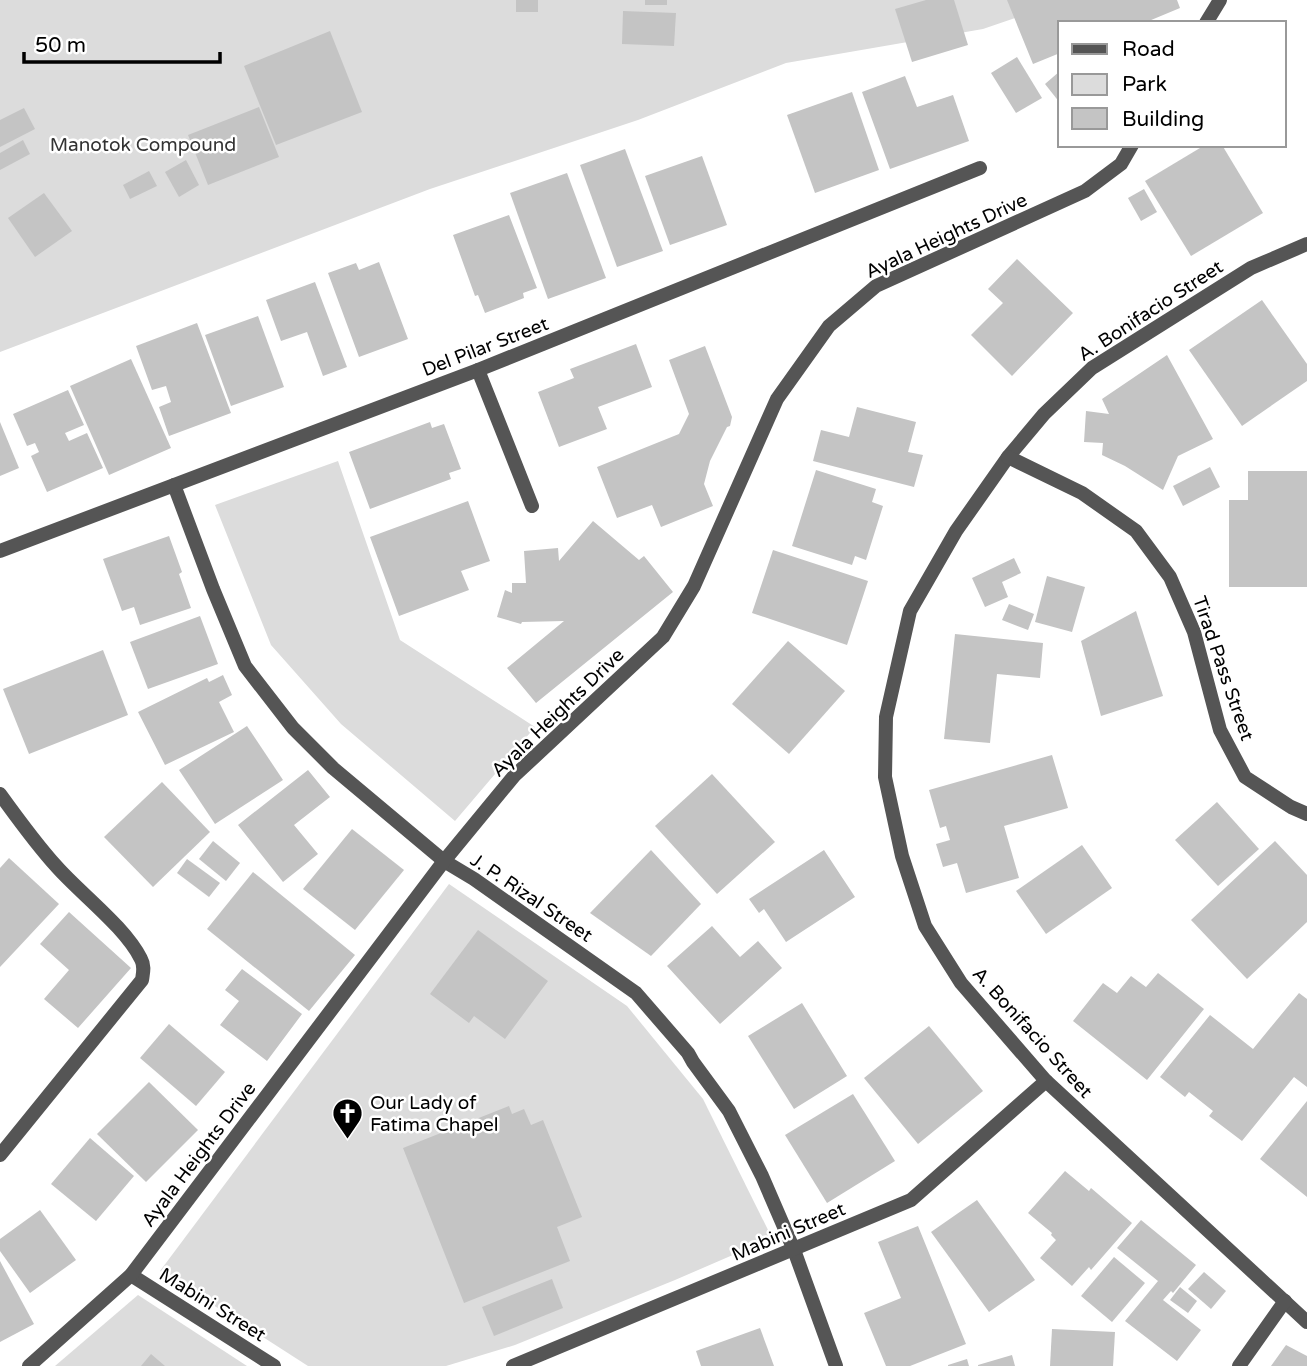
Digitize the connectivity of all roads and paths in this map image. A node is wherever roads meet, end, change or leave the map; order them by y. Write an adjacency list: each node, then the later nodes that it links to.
1 (1220, 0): 2 (street)
2 (1207, 21)
3 (1131, 147): 13 (street, Ayala Heights Drive)
4 (980, 168): 6 (street, Del Pilar Street)
5 (1307, 244): 7 (street, A. Bonifacio Street)
6 (478, 370): 8 (street, Del Pilar Street); 9 (street)
7 (1008, 457): 12 (street, Tirad Pass Street); 14 (street, A. Bonifacio Street)
8 (174, 485): 10 (street, Del Pilar Street); 13 (street, J. P. Rizal Street)
9 (532, 506)
10 (0, 551)
11 (0, 794): 15 (street)
12 (1307, 814)
13 (444, 861): 16 (street, J. P. Rizal Street); 17 (street, Ayala Heights Drive)
14 (1046, 1081): 16 (street, Mabini Street); 18 (street, A. Bonifacio Street)
15 (0, 1155)
16 (794, 1250): 22 (street, Mabini Street); 23 (street, J. P. Rizal Street)
17 (131, 1275): 20 (street, Ayala Heights Drive); 21 (street, Mabini Street)
18 (1285, 1301): 19 (street, A. Bonifacio Street); 24 (street)
19 (1307, 1322)
20 (29, 1366)
21 (274, 1366)
22 (513, 1366)
23 (836, 1366)
24 (1239, 1366)

